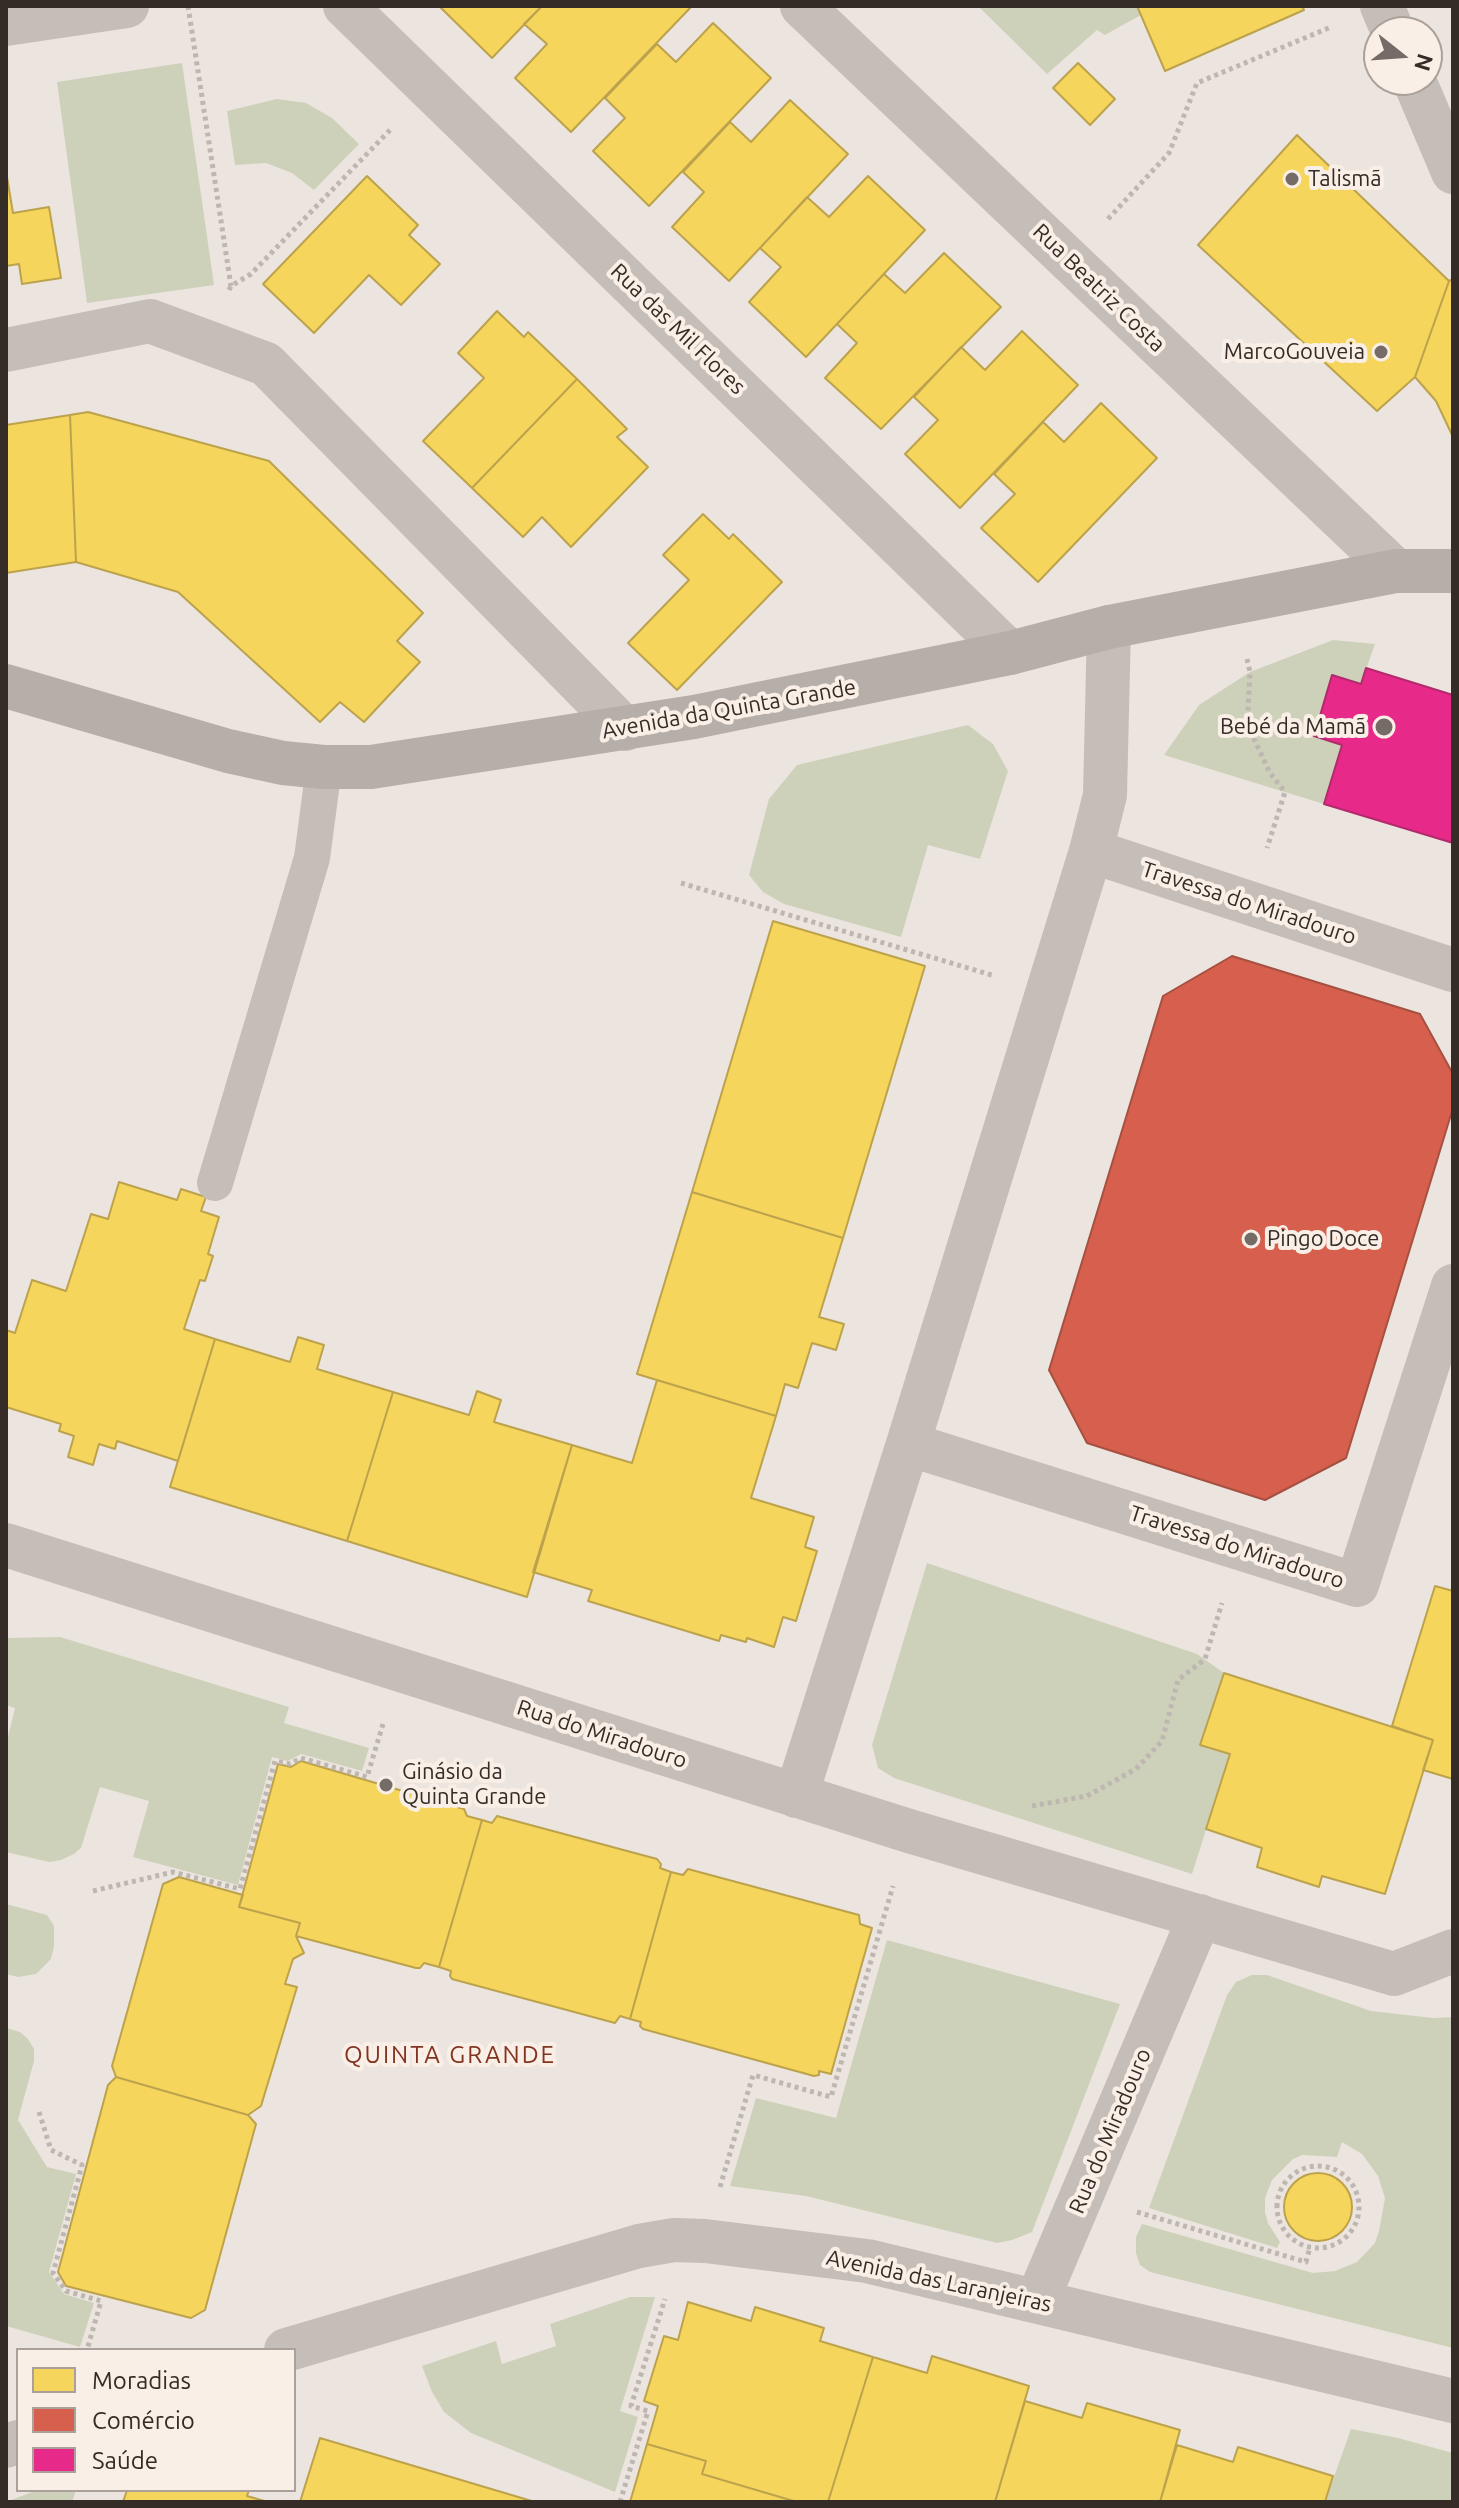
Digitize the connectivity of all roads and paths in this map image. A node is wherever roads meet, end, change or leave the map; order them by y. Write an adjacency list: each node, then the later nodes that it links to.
1 (127, 6): 5 (street)
2 (188, 6): 8 (path)
3 (345, 6): 15 (street, Rua das Mil Flores)
4 (802, 6): 10 (street, Rua Beatriz Costa)
5 (6, 24)
6 (1337, 24): 10 (path)
7 (1421, 96): 9 (street)
8 (365, 155)
9 (1453, 172)
10 (1070, 261): 12 (street, Rua Beatriz Costa)
11 (6, 350): 18 (street)
12 (1396, 571): 13 (street, Avenida da Quinta Grande); 14 (street, Avenida da Quinta Grande)
13 (1453, 571)
14 (1109, 627): 15 (street, Avenida da Quinta Grande); 21 (street)
15 (1010, 653): 18 (street, Avenida da Quinta Grande)
16 (1250, 672): 20 (path)
17 (6, 686): 19 (street, Avenida da Quinta Grande)
18 (625, 729): 19 (street, Avenida da Quinta Grande)
19 (324, 767): 25 (lane)
20 (1285, 792)
21 (1091, 851): 23 (street, Travessa do Miradouro); 24 (street)
22 (681, 883): 24 (path)
23 (1453, 970)
24 (1046, 991): 27 (street)
25 (215, 1183)
26 (1453, 1286): 27 (street, Travessa do Miradouro)
27 (908, 1444): 31 (street)
28 (6, 1545): 30 (street, Rua do Miradouro)
29 (1205, 1659): 32 (path)
30 (400, 1669): 31 (street, Rua do Miradouro); 33 (path)
31 (796, 1796): 34 (street, Rua do Miradouro)
32 (1030, 1807)
33 (93, 1891)
34 (1200, 1916): 36 (street, Rua do Miradouro); 38 (street, Rua do Miradouro)
35 (878, 1940): 39 (path)
36 (1453, 1951)
37 (39, 2112): 42 (path)
38 (1083, 2196): 40 (path); 41 (street, Rua do Miradouro)
39 (705, 2241): 41 (street, Avenida das Laranjeiras); 43 (street, Avenida das Laranjeiras); 45 (path)
40 (1310, 2247): 40 (path)
41 (1037, 2301): 44 (street, Avenida das Laranjeiras)
42 (88, 2348)
43 (293, 2348)
44 (1453, 2401)
45 (620, 2502)

